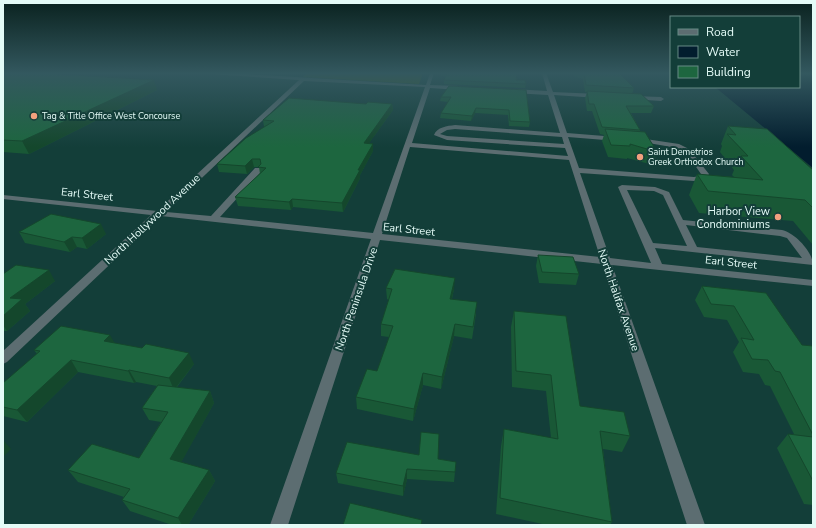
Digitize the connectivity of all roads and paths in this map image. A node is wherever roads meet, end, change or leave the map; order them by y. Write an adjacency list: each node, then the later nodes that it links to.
1 (283, 98): 12 (street, North Hollywood Avenue)
2 (424, 98): 7 (street, North Peninsula Drive)
3 (552, 98): 6 (street, North Halifax Avenue)
4 (630, 98): 5 (street)
5 (661, 99)
6 (566, 141): 6 (street); 8 (street, North Halifax Avenue); 10 (street)
7 (408, 145): 8 (street); 15 (street, North Peninsula Drive)
8 (572, 158): 10 (street, North Halifax Avenue)
9 (258, 170): 13 (street)
10 (576, 170): 18 (street, North Halifax Avenue)
11 (3, 197): 12 (street, Earl Street)
12 (158, 214): 13 (street, Earl Street); 22 (street, North Hollywood Avenue)
13 (213, 220): 15 (street, Earl Street)
14 (680, 222): 16 (street); 17 (street); 19 (street)
15 (376, 238): 18 (street, Earl Street); 23 (street, North Peninsula Drive)
16 (649, 245): 17 (street); 20 (street)
17 (693, 249): 19 (street)
18 (606, 262): 20 (street, Earl Street); 24 (street, North Halifax Avenue)
19 (811, 262)
20 (658, 267): 21 (street, Earl Street)
21 (813, 283)
22 (3, 359)
23 (279, 525)
24 (696, 525)

